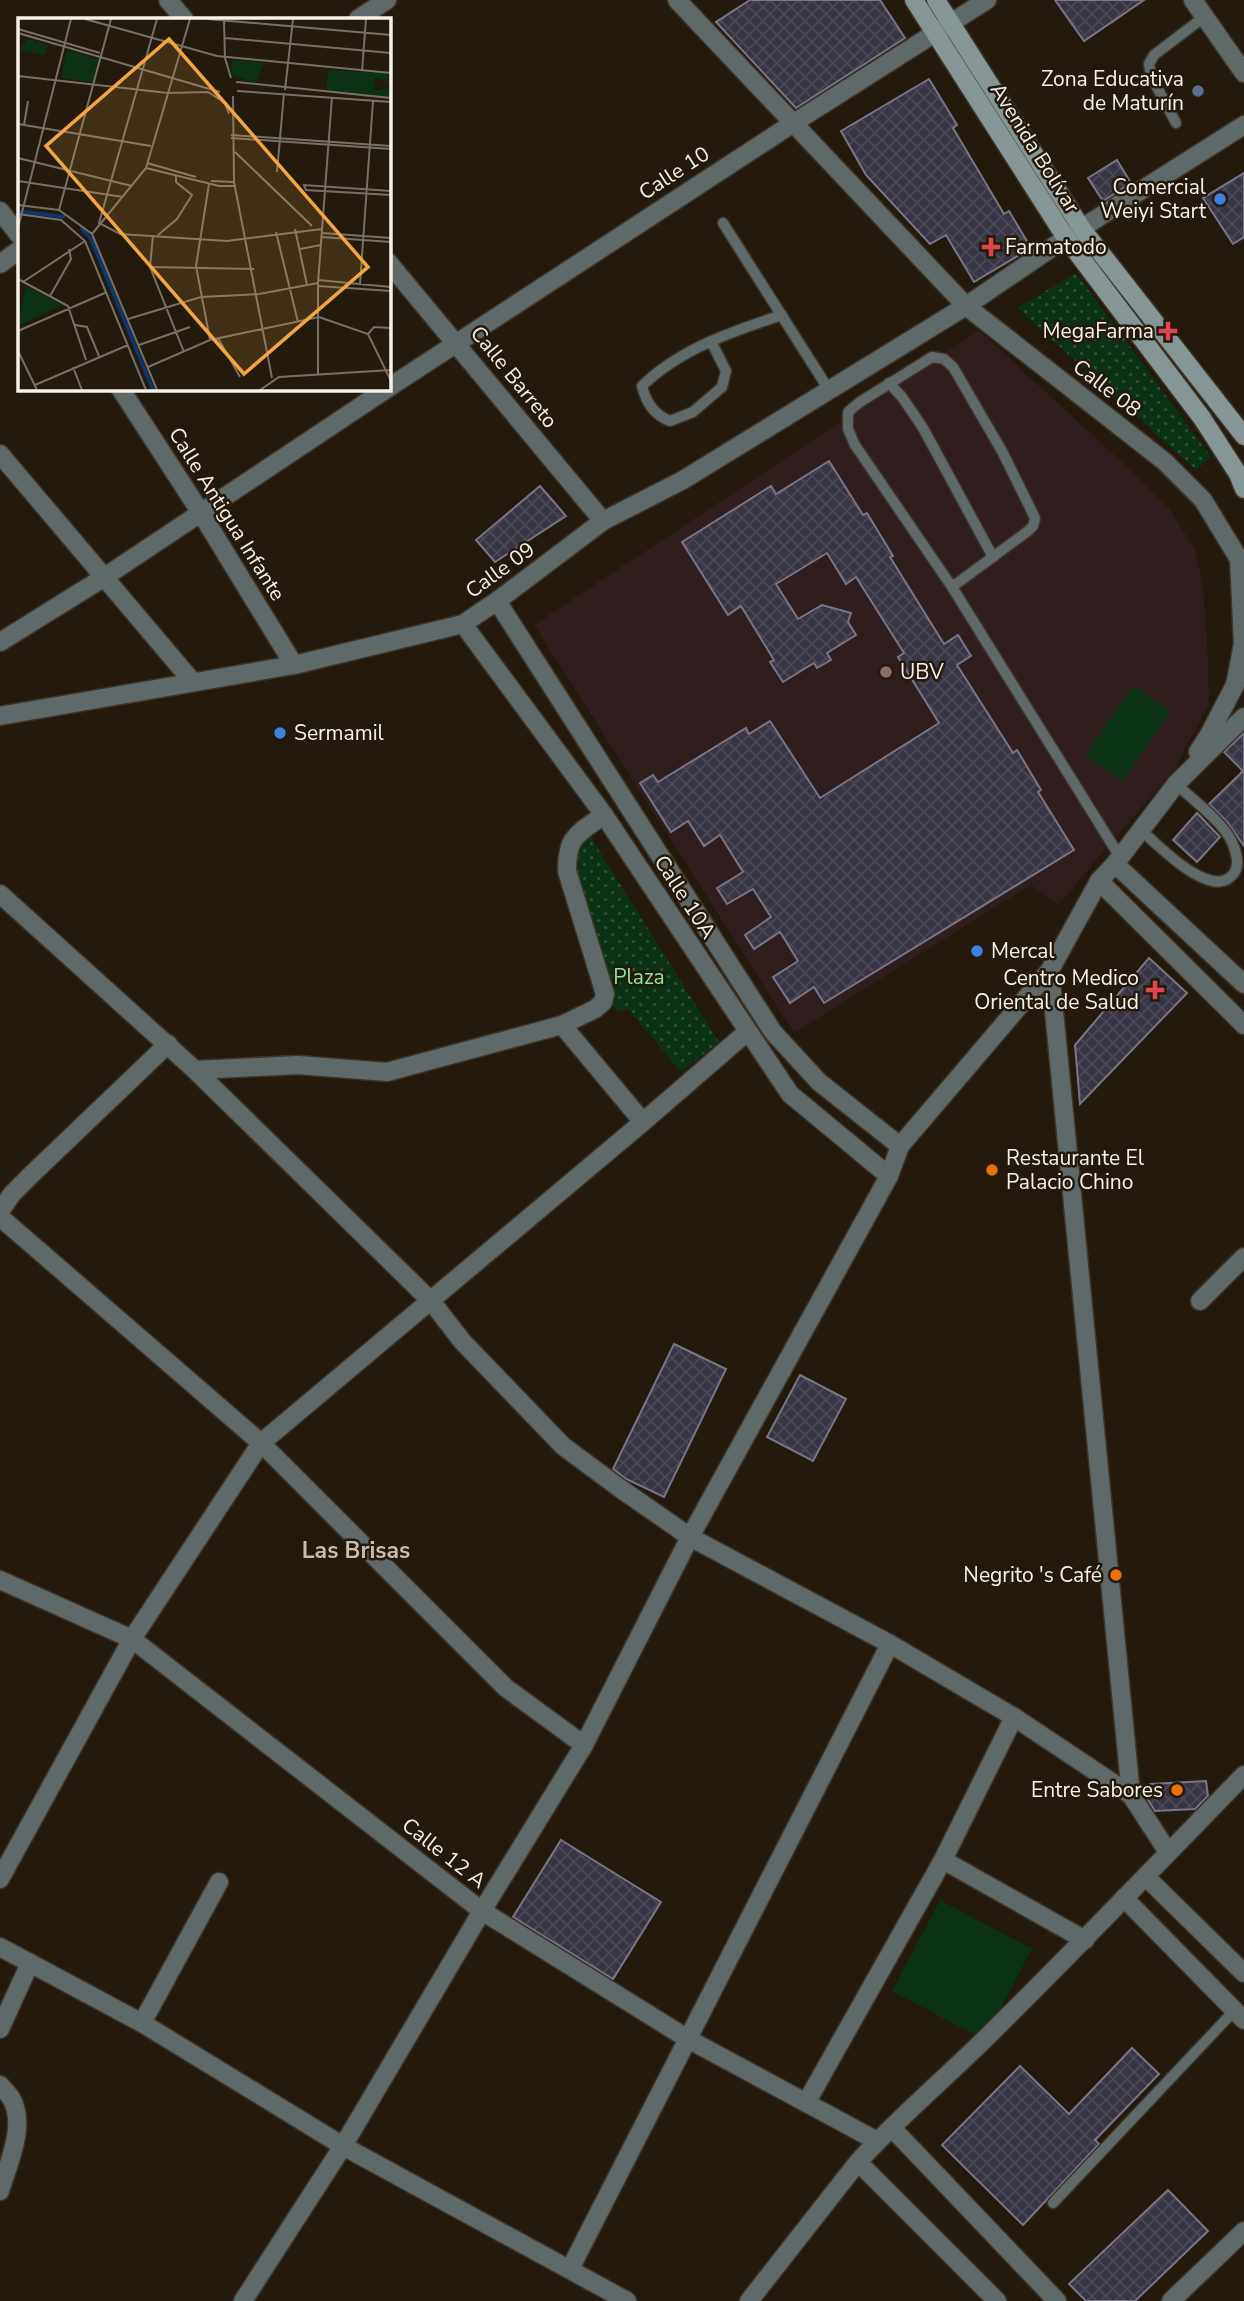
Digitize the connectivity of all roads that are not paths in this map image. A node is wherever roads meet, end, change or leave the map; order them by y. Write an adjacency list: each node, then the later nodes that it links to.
1 (168, 0): 9 (street)
2 (387, 0): 10 (street)
3 (677, 0): 14 (street, Calle 08)
4 (914, 0): 11 (street, Avenida Bolívar)
5 (936, 0): 11 (street, Avenida Bolívar)
6 (987, 0): 11 (street, Calle 10)
7 (1193, 0): 8 (street)
8 (1204, 17): 12 (street); 13 (lane)
9 (183, 18)
10 (360, 18)
11 (942, 28): 14 (street, Calle 10); 18 (street, Avenida Bolívar); 20 (street, Avenida Bolívar)
12 (1244, 73)
13 (1176, 123)
14 (792, 124): 24 (street, Calle 08); 27 (street, Calle 10)
15 (1244, 125): 18 (street, Calle 09)
16 (0, 211): 19 (street)
17 (723, 223): 25 (lane)
18 (1082, 229): 20 (street, Calle 09); 33 (street, Avenida Bolívar)
19 (18, 234)
20 (1066, 238): 24 (street, Calle 09); 35 (street, Avenida Bolívar)
21 (18, 251): 22 (street)
22 (0, 264)
23 (390, 264): 27 (street, Calle Barreto)
24 (966, 306): 32 (street, Calle 09); 48 (street, Calle 08)
25 (782, 315): 26 (lane); 32 (lane)
26 (711, 341): 26 (lane)
27 (456, 343): 29 (street, Calle 10); 37 (street, Calle Barreto)
28 (889, 383): 38 (lane); 38 (lane); 40 (lane)
29 (390, 387)
30 (122, 390): 36 (street, Calle Antigua Infante)
31 (385, 390): 36 (street, Calle 10)
32 (829, 390): 37 (street, Calle 09)
33 (1244, 436)
34 (0, 454): 39 (street)
35 (1244, 489)
36 (201, 513): 39 (street, Calle 10); 44 (street, Calle Antigua Infante)
37 (603, 521): 41 (street, Calle 09)
38 (993, 557): 40 (lane)
39 (103, 578): 43 (street, Calle 10); 45 (street)
40 (951, 587): 51 (lane)
41 (497, 601): 42 (street, Calle 09); 62 (street, Calle 10A)
42 (463, 624): 44 (street, Calle 09); 49 (street, Calle 10A)
43 (0, 642)
44 (294, 665): 45 (street, Calle 09)
45 (192, 681): 46 (street, Calle 09)
46 (0, 716)
47 (1244, 717): 48 (street)
48 (1176, 784): 50 (street); 50 (lane)
49 (604, 815): 56 (street); 58 (street, Calle 10A)
50 (1141, 830): 51 (street)
51 (1118, 860): 52 (street); 55 (street)
52 (1099, 881): 54 (street); 57 (street)
53 (0, 894): 59 (street)
54 (1051, 970): 62 (street); 77 (street)
55 (1244, 984)
56 (562, 1025): 60 (street); 61 (street)
57 (1244, 1025)
58 (747, 1032): 61 (street); 63 (street, Calle 10A)
59 (168, 1044): 60 (street); 64 (street)
60 (195, 1070): 67 (street)
61 (643, 1122): 67 (street)
62 (900, 1146): 63 (street)
63 (889, 1177): 70 (street)
64 (0, 1211)
65 (0, 1217): 69 (street)
66 (1244, 1257): 68 (street)
67 (430, 1301): 69 (street); 70 (street)
68 (1200, 1301)
69 (261, 1443): 72 (street); 75 (street)
70 (690, 1536): 73 (street); 75 (street)
71 (0, 1580): 72 (street, Calle 12 A)
72 (132, 1639): 81 (street); 84 (street, Calle 12 A)
73 (890, 1644): 74 (street); 92 (street)
74 (1014, 1717): 77 (street); 79 (street)
75 (584, 1745): 84 (street)
76 (1244, 1775): 78 (street)
77 (1130, 1795): 78 (street)
78 (1168, 1852): 80 (street)
79 (943, 1860): 85 (street); 94 (street)
80 (1146, 1877): 83 (street); 88 (street)
81 (0, 1879)
82 (219, 1882): 90 (street)
83 (1124, 1898): 85 (street); 89 (street)
84 (482, 1911): 92 (street, Calle 12 A); 97 (street)
85 (1085, 1940): 95 (street)
86 (0, 1947): 87 (street)
87 (30, 1963): 90 (street); 91 (street)
88 (1244, 1973)
89 (1239, 2016): 100 (lane)
90 (142, 2023): 97 (street)
91 (0, 2029)
92 (688, 2039): 94 (street, Calle 12 A); 102 (street)
93 (0, 2085): 99 (street)
94 (806, 2103): 96 (street, Calle 12 A)
95 (892, 2128): 96 (street); 107 (street)
96 (877, 2141): 98 (street)
97 (342, 2146): 102 (street); 103 (street)
98 (858, 2162): 105 (street); 106 (street)
99 (0, 2192)
100 (1053, 2203)
101 (1244, 2231): 108 (street)
102 (570, 2269): 104 (street)
103 (243, 2301)
104 (628, 2301)
105 (749, 2301)
106 (997, 2301)
107 (1057, 2301)
108 (1171, 2301)

